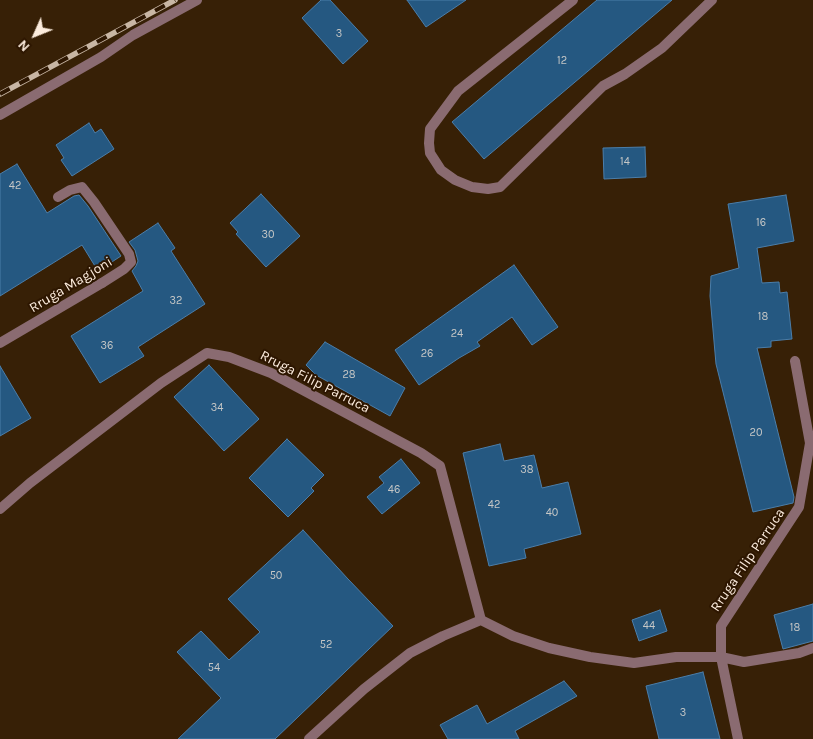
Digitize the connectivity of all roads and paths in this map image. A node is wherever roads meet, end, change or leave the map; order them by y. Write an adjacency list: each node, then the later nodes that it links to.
1 (197, 0): 4 (street)
2 (573, 0): 3 (street)
3 (712, 0)
4 (0, 115)
5 (58, 196): 6 (street, Rruga Magjoni)
6 (0, 343)
7 (794, 361): 11 (street, Rruga Filip Parruca)
8 (0, 509): 9 (street, Rruga Filip Parruca)
9 (481, 620): 11 (street); 12 (street)
10 (813, 648): 11 (street)
11 (721, 657): 13 (street, Rruga Filip Parruca)
12 (309, 739)
13 (738, 739)

